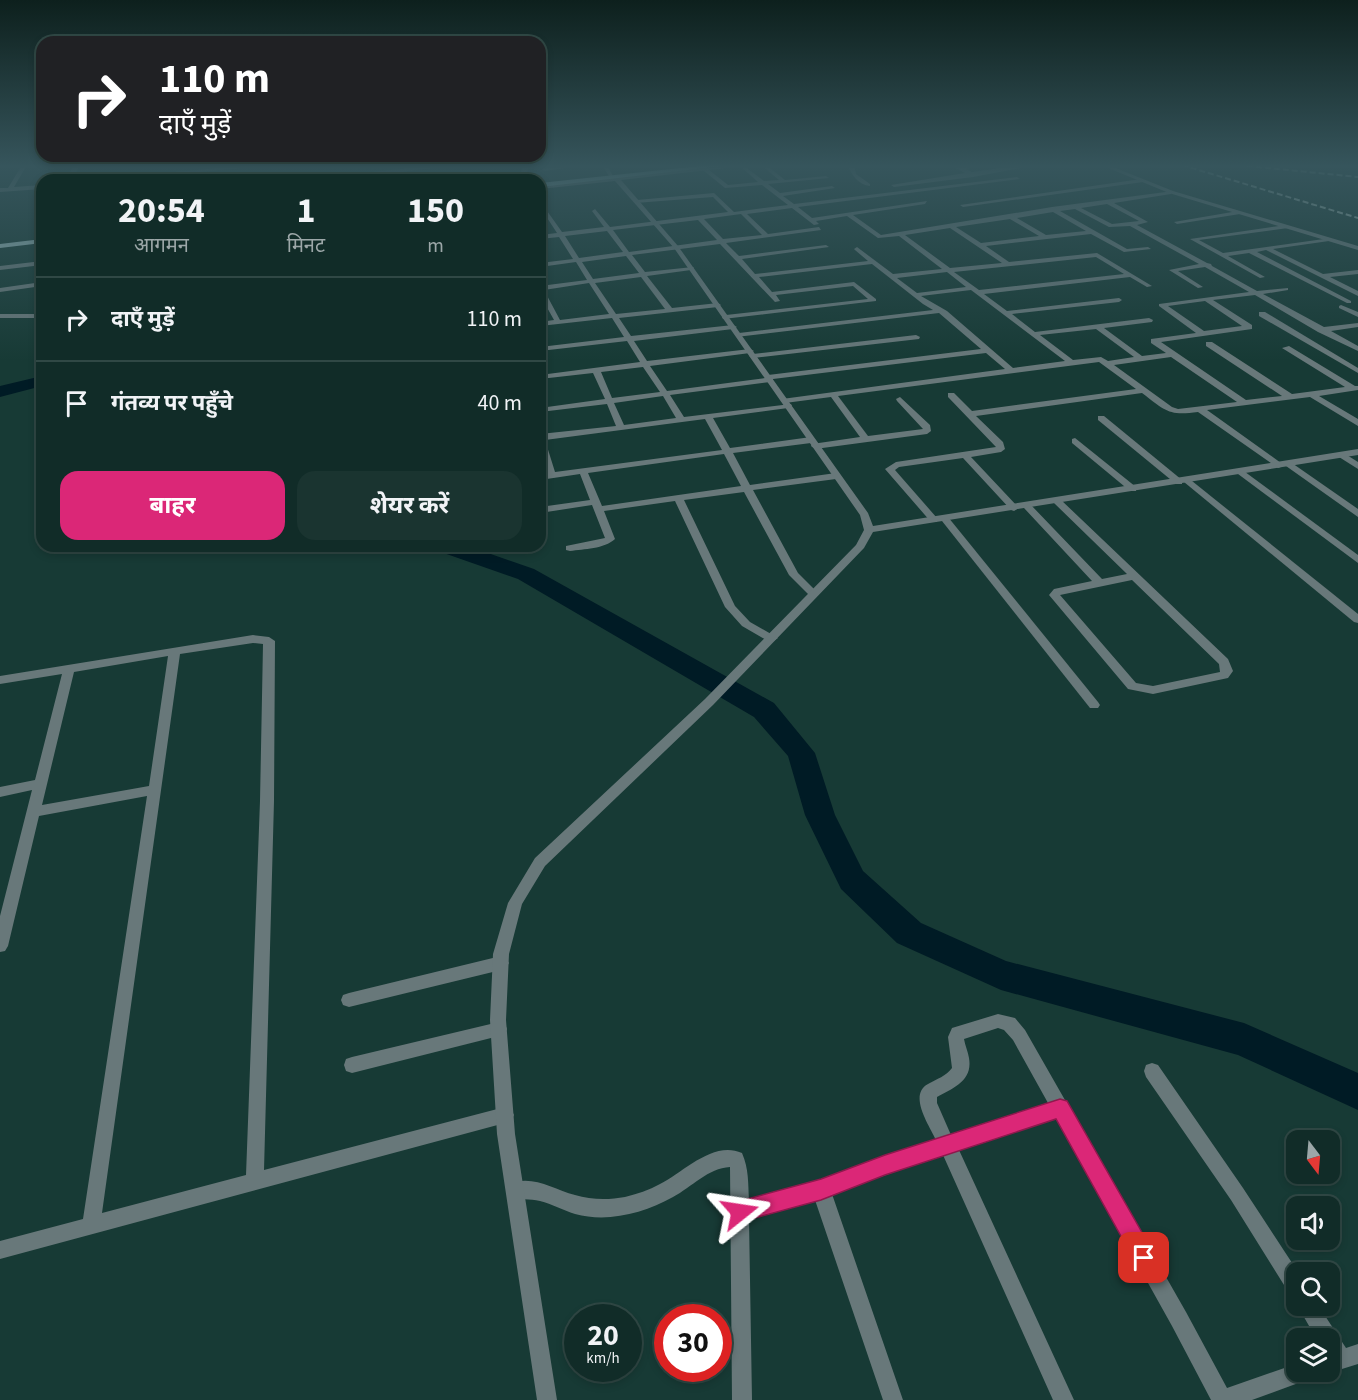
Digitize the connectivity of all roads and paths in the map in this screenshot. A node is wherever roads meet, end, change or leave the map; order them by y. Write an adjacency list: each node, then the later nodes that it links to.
1 (558, 230): 18 (street)
2 (598, 230): 18 (street)
3 (609, 230): 34 (street)
4 (662, 230): 27 (street)
5 (712, 230): 24 (street)
6 (761, 230): 20 (street)
7 (810, 230): 20 (street)
8 (870, 230): 17 (street)
9 (923, 230): 17 (street)
10 (958, 230): 26 (street)
11 (1033, 230): 21 (street)
12 (1089, 230): 16 (street)
13 (1143, 230): 42 (street)
14 (1260, 230): 35 (street)
15 (1298, 230): 22 (street)
16 (1092, 232): 21 (street); 31 (street)
17 (900, 234): 45 (street)
18 (561, 235): 19 (street); 37 (street)
19 (546, 236)
20 (767, 236): 24 (street)
21 (1046, 238): 26 (street)
22 (1329, 239): 29 (street); 32 (street)
23 (36, 241): 25 (main road)
24 (722, 241): 27 (street); 36 (street)
25 (0, 244)
26 (980, 245): 41 (street)
27 (676, 247): 34 (street); 44 (street)
28 (826, 247): 36 (street)
29 (1358, 248)
30 (857, 249): 38 (street)
31 (1148, 249)
32 (1268, 249): 33 (street); 51 (street)
33 (1251, 251): 35 (street); 53 (street)
34 (626, 254): 37 (street); 47 (street)
35 (1221, 255): 52 (street)
36 (738, 258): 49 (street)
37 (577, 260): 40 (street); 54 (street)
38 (874, 262): 49 (street); 50 (street)
39 (36, 264): 43 (street)
40 (546, 264)
41 (1008, 264): 45 (street); 48 (street)
42 (1209, 265): 58 (street); 62 (street)
43 (0, 268)
44 (691, 268): 47 (street); 71 (street)
45 (948, 270): 50 (street); 61 (street)
46 (1358, 272): 51 (street)
47 (642, 275): 54 (street); 73 (street)
48 (1132, 275): 56 (street); 61 (street)
49 (754, 276): 63 (street)
50 (892, 276): 65 (street)
51 (1323, 276): 53 (street); 64 (street)
52 (1262, 277)
53 (1304, 279): 70 (street)
54 (591, 281): 57 (street); 80 (street)
55 (36, 285): 60 (street)
56 (1149, 286)
57 (546, 287)
58 (1200, 287)
59 (1286, 289): 62 (street)
60 (0, 290)
61 (976, 290): 65 (street); 75 (street)
62 (1258, 293): 67 (street); 87 (street)
63 (771, 294): 69 (street); 81 (street)
64 (1358, 294)
65 (916, 295): 74 (street)
66 (546, 299): 83 (street)
67 (1206, 299): 89 (street); 89 (street)
68 (1119, 300): 75 (street)
69 (777, 301)
70 (1349, 302)
71 (718, 305): 73 (street); 81 (street)
72 (1341, 307): 77 (street)
73 (670, 310): 80 (street)
74 (941, 311): 88 (street); 97 (street)
75 (1006, 313): 91 (street)
76 (1262, 314): 90 (street)
77 (1358, 315)
78 (0, 316): 79 (street)
79 (36, 316)
80 (614, 316): 83 (street); 93 (street)
81 (726, 317): 88 (street)
82 (1149, 320): 86 (street)
83 (558, 322): 84 (street)
84 (546, 323)
85 (1358, 325): 87 (street)
86 (1097, 326): 91 (street); 101 (street)
87 (1323, 330): 90 (street); 98 (street)
88 (736, 331): 93 (street); 99 (street)
89 (1202, 333): 100 (street)
90 (1295, 333): 106 (street)
91 (1034, 334): 102 (street)
92 (916, 337): 99 (street)
93 (629, 340): 95 (street); 104 (street)
94 (1209, 344): 116 (street)
95 (546, 348)
96 (1286, 348): 110 (street)
97 (988, 350): 107 (street); 109 (street)
98 (1358, 350)
99 (752, 354): 104 (street); 109 (street)
100 (1173, 354): 101 (street); 119 (street)
101 (1142, 359): 103 (street)
102 (1072, 363): 103 (street); 107 (street)
103 (1109, 363): 111 (street)
104 (645, 364): 105 (street); 112 (street)
105 (596, 370): 108 (street); 118 (street)
106 (1358, 371)
107 (1013, 372): 114 (street)
108 (546, 376)
109 (769, 379): 112 (street); 120 (street)
110 (1356, 389): 113 (street)
111 (1144, 390): 122 (street); 123 (street)
112 (664, 393): 118 (street); 126 (street)
113 (1311, 394): 116 (street); 127 (street)
114 (833, 395): 120 (street); 130 (street)
115 (951, 395): 123 (street)
116 (1290, 397): 119 (street)
117 (900, 399): 130 (street)
118 (609, 400): 121 (street); 128 (street)
119 (1244, 403): 122 (street)
120 (786, 404): 124 (street); 132 (street)
121 (546, 409)
122 (1200, 409): 138 (street)
123 (970, 414): 135 (street)
124 (708, 416): 126 (street); 133 (street)
125 (1101, 418): 145 (street)
126 (682, 420): 128 (street)
127 (1358, 423)
128 (621, 427): 129 (street)
129 (546, 436)
130 (866, 440): 132 (street)
131 (1075, 441): 147 (street)
132 (813, 443): 133 (street); 144 (street)
133 (725, 452): 140 (street); 146 (street)
134 (1358, 452): 136 (street)
135 (965, 455): 152 (street); 155 (street)
136 (1342, 455): 138 (street); 139 (street)
137 (546, 458): 142 (street)
138 (1284, 465): 141 (street); 154 (street)
139 (1358, 466)
140 (583, 471): 142 (street); 150 (street)
141 (1240, 472): 145 (street); 158 (street)
142 (551, 475): 143 (street)
143 (546, 476)
144 (836, 476): 146 (street); 156 (street)
145 (1183, 481): 147 (street); 162 (street)
146 (746, 489): 148 (street); 161 (street)
147 (1133, 489): 149 (street)
148 (678, 498): 150 (street); 163 (street)
149 (1057, 501): 151 (street); 159 (street)
150 (598, 506): 153 (street); 157 (street)
151 (1027, 506): 152 (street); 160 (street)
152 (1014, 508): 155 (street)
153 (546, 510)
154 (1358, 514)
155 (939, 520): 156 (street); 167 (street)
156 (869, 530): 161 (street)
157 (570, 548)
158 (1358, 560)
159 (1135, 576): 160 (street); 160 (street)
160 (1100, 583)
161 (814, 594): 163 (street)
162 (1358, 620)
163 (772, 638): 173 (street)
164 (175, 651): 165 (street); 169 (street); 181 (street)
165 (69, 669): 166 (street); 168 (street)
166 (0, 680)
167 (1094, 705)
168 (40, 784): 170 (street); 171 (street)
169 (154, 790): 171 (street); 185 (street)
170 (0, 792)
171 (33, 812): 172 (street)
172 (0, 946)
173 (501, 963): 174 (street); 175 (street)
174 (350, 1000)
175 (499, 1029): 176 (street); 179 (street)
176 (352, 1065)
177 (1152, 1071): 187 (street)
178 (1060, 1108): 180 (street); 180 (street); 193 (street)
179 (505, 1115): 181 (street); 183 (street)
180 (947, 1144): 182 (street); 192 (street)
181 (255, 1182): 185 (street)
182 (821, 1189): 184 (street); 191 (street)
183 (515, 1190): 184 (street); 189 (street)
184 (740, 1212): 190 (street)
185 (91, 1225): 186 (street)
186 (0, 1250)
187 (1286, 1270)
188 (1286, 1378): 193 (street)
189 (547, 1400)
190 (742, 1400)
191 (893, 1400)
192 (1064, 1400)
193 (1222, 1400)

